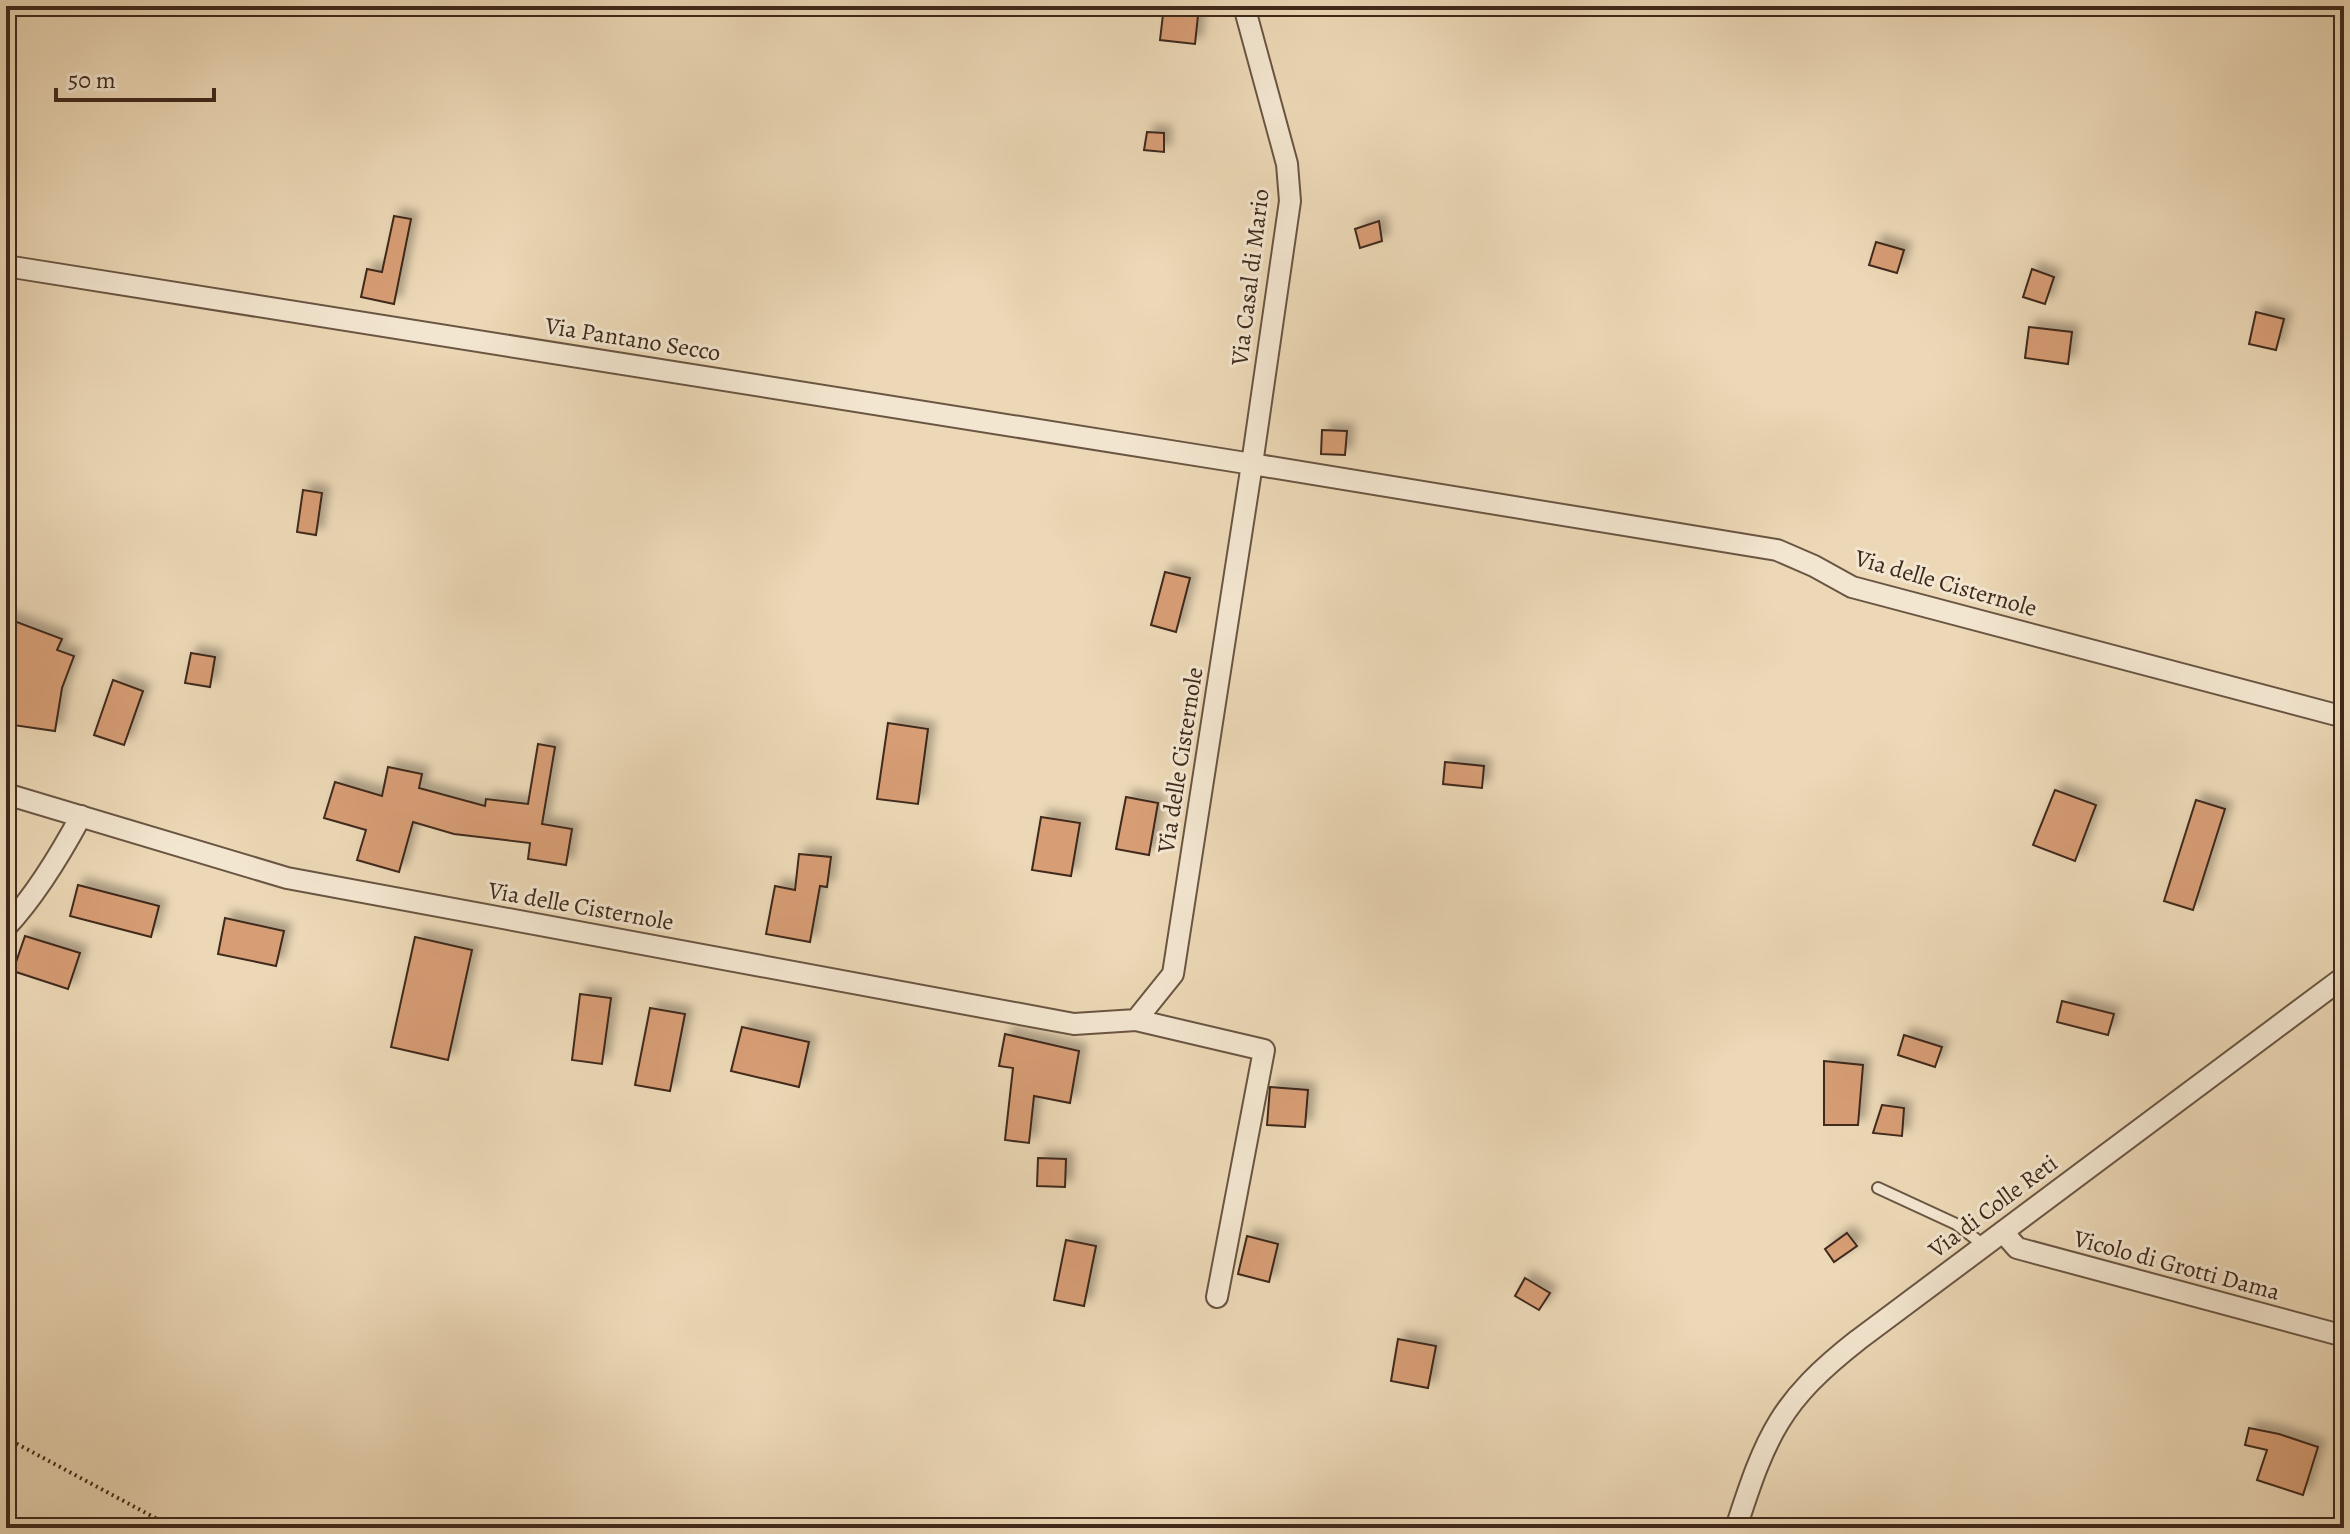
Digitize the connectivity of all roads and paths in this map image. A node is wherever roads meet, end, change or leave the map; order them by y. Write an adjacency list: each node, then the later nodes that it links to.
1 (1244, 6): 3 (street, Via Casal di Mario)
2 (6, 266): 3 (street, Via Pantano Secco)
3 (1252, 464): 4 (street, Via delle Cisternole); 9 (street, Via delle Cisternole)
4 (2344, 717)
5 (6, 794): 6 (street, Via delle Cisternole)
6 (81, 816): 7 (street); 9 (street, Via delle Cisternole)
7 (6, 927)
8 (2344, 977): 11 (street, Via di Colle Reti)
9 (1136, 1020): 13 (street)
10 (1878, 1188): 12 (lane)
11 (2003, 1232): 12 (street, Via di Colle Reti); 14 (street, Vicolo di Grotti Dama)
12 (1985, 1246): 17 (street, Via di Colle Reti)
13 (1217, 1297)
14 (2344, 1336)
15 (6, 1438): 16 (path)
16 (174, 1528)
17 (1736, 1528)

